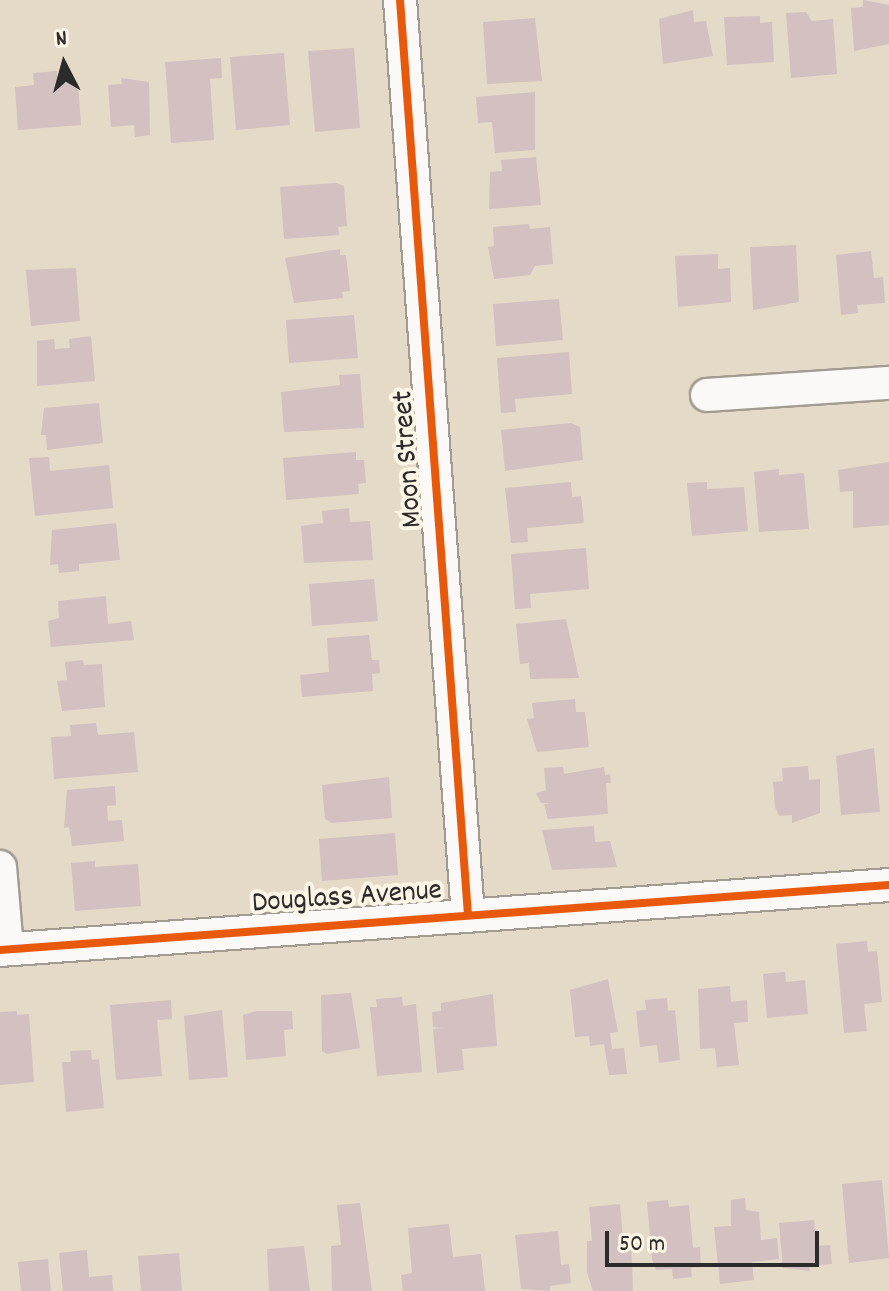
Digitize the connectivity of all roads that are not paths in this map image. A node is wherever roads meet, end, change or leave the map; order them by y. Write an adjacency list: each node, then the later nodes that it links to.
1 (400, 0): 6 (street, Moon Street)
2 (889, 383): 3 (street)
3 (707, 395)
4 (0, 867): 7 (street)
5 (889, 885): 6 (street, Douglass Avenue)
6 (468, 914): 7 (street, Douglass Avenue)
7 (4, 949)

